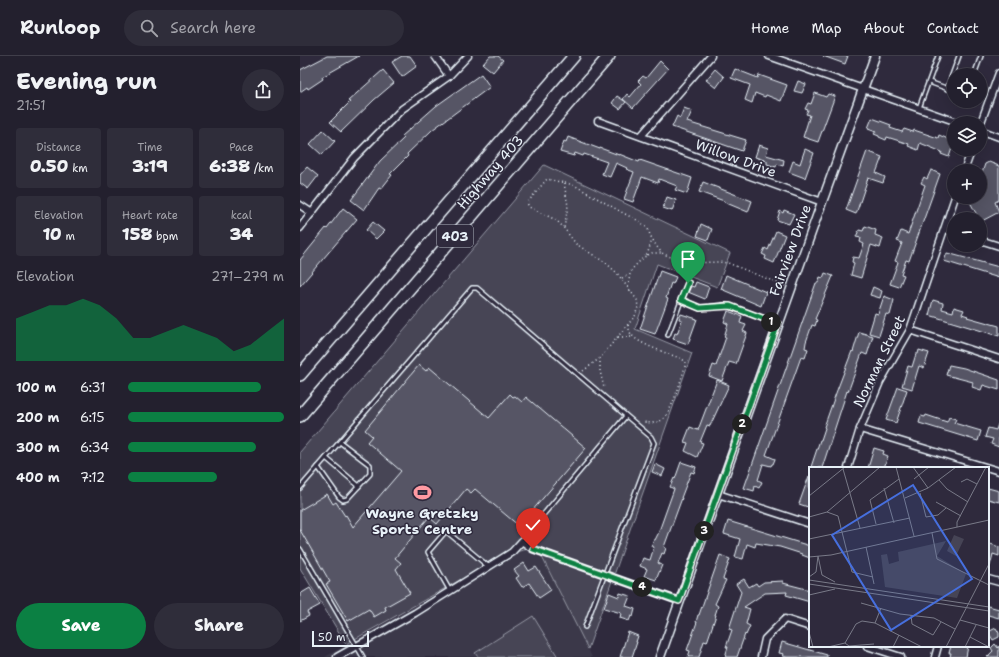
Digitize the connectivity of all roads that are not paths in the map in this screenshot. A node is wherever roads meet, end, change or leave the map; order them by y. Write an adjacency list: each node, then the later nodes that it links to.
1 (435, 56): 14 (street)
2 (468, 56): 14 (street)
3 (574, 56): 39 (highway, Highway 403 / 403)
4 (609, 56): 40 (highway, Highway 403 / 403)
5 (711, 56): 23 (street)
6 (769, 56): 16 (street)
7 (875, 56): 16 (main road, Fairview Drive)
8 (938, 56): 15 (lane)
9 (959, 56): 11 (lane)
10 (981, 56): 12 (lane)
11 (955, 68)
12 (977, 68)
13 (999, 73): 19 (street)
14 (449, 76): 28 (street)
15 (929, 82): 17 (lane); 18 (lane)
16 (863, 89): 18 (street); 25 (main road, Fairview Drive)
17 (947, 89)
18 (918, 108): 20 (street)
19 (983, 116)
20 (947, 118)
21 (598, 121): 23 (street, Willow Drive)
22 (987, 133): 24 (street)
23 (641, 136): 25 (street, Willow Drive)
24 (999, 137)
25 (822, 202): 35 (main road, Fairview Drive)
26 (954, 204): 30 (street, Norman Street)
27 (300, 205): 28 (street)
28 (312, 213): 29 (street)
29 (300, 228)
30 (945, 230): 36 (street, Norman Street)
31 (987, 242): 32 (street)
32 (999, 246)
33 (688, 283): 34 (lane)
34 (681, 300): 35 (lane); 37 (lane)
35 (778, 324): 52 (main road, Fairview Drive)
36 (910, 330): 38 (street); 42 (street, Norman Street)
37 (668, 335)
38 (999, 359)
39 (300, 375)
40 (300, 416)
41 (626, 416): 43 (lane); 54 (lane); 57 (lane)
42 (860, 429): 46 (street, Norman Street); 47 (street)
43 (340, 442): 44 (lane); 50 (lane)
44 (326, 458): 45 (lane); 50 (lane)
45 (318, 467): 50 (lane); 51 (lane)
46 (848, 467)
47 (986, 467)
48 (989, 468): 49 (street)
49 (999, 471)
50 (359, 486)
51 (300, 488)
52 (718, 494): 53 (street); 61 (main road, Fairview Drive)
53 (809, 524)
54 (522, 541): 56 (street); 57 (street)
55 (300, 548): 64 (lane)
56 (489, 567): 60 (street); 60 (lane)
57 (605, 574): 61 (street); 62 (lane)
58 (989, 579): 59 (street)
59 (999, 582)
60 (450, 591): 64 (street)
61 (679, 601): 69 (main road, Fairview Drive)
62 (585, 627)
63 (809, 627): 70 (street)
64 (356, 646): 67 (street); 68 (lane)
65 (870, 647): 71 (street)
66 (938, 647): 72 (street)
67 (337, 657)
68 (362, 657)
69 (660, 657)
70 (761, 657)
71 (901, 657)
72 (935, 657)

